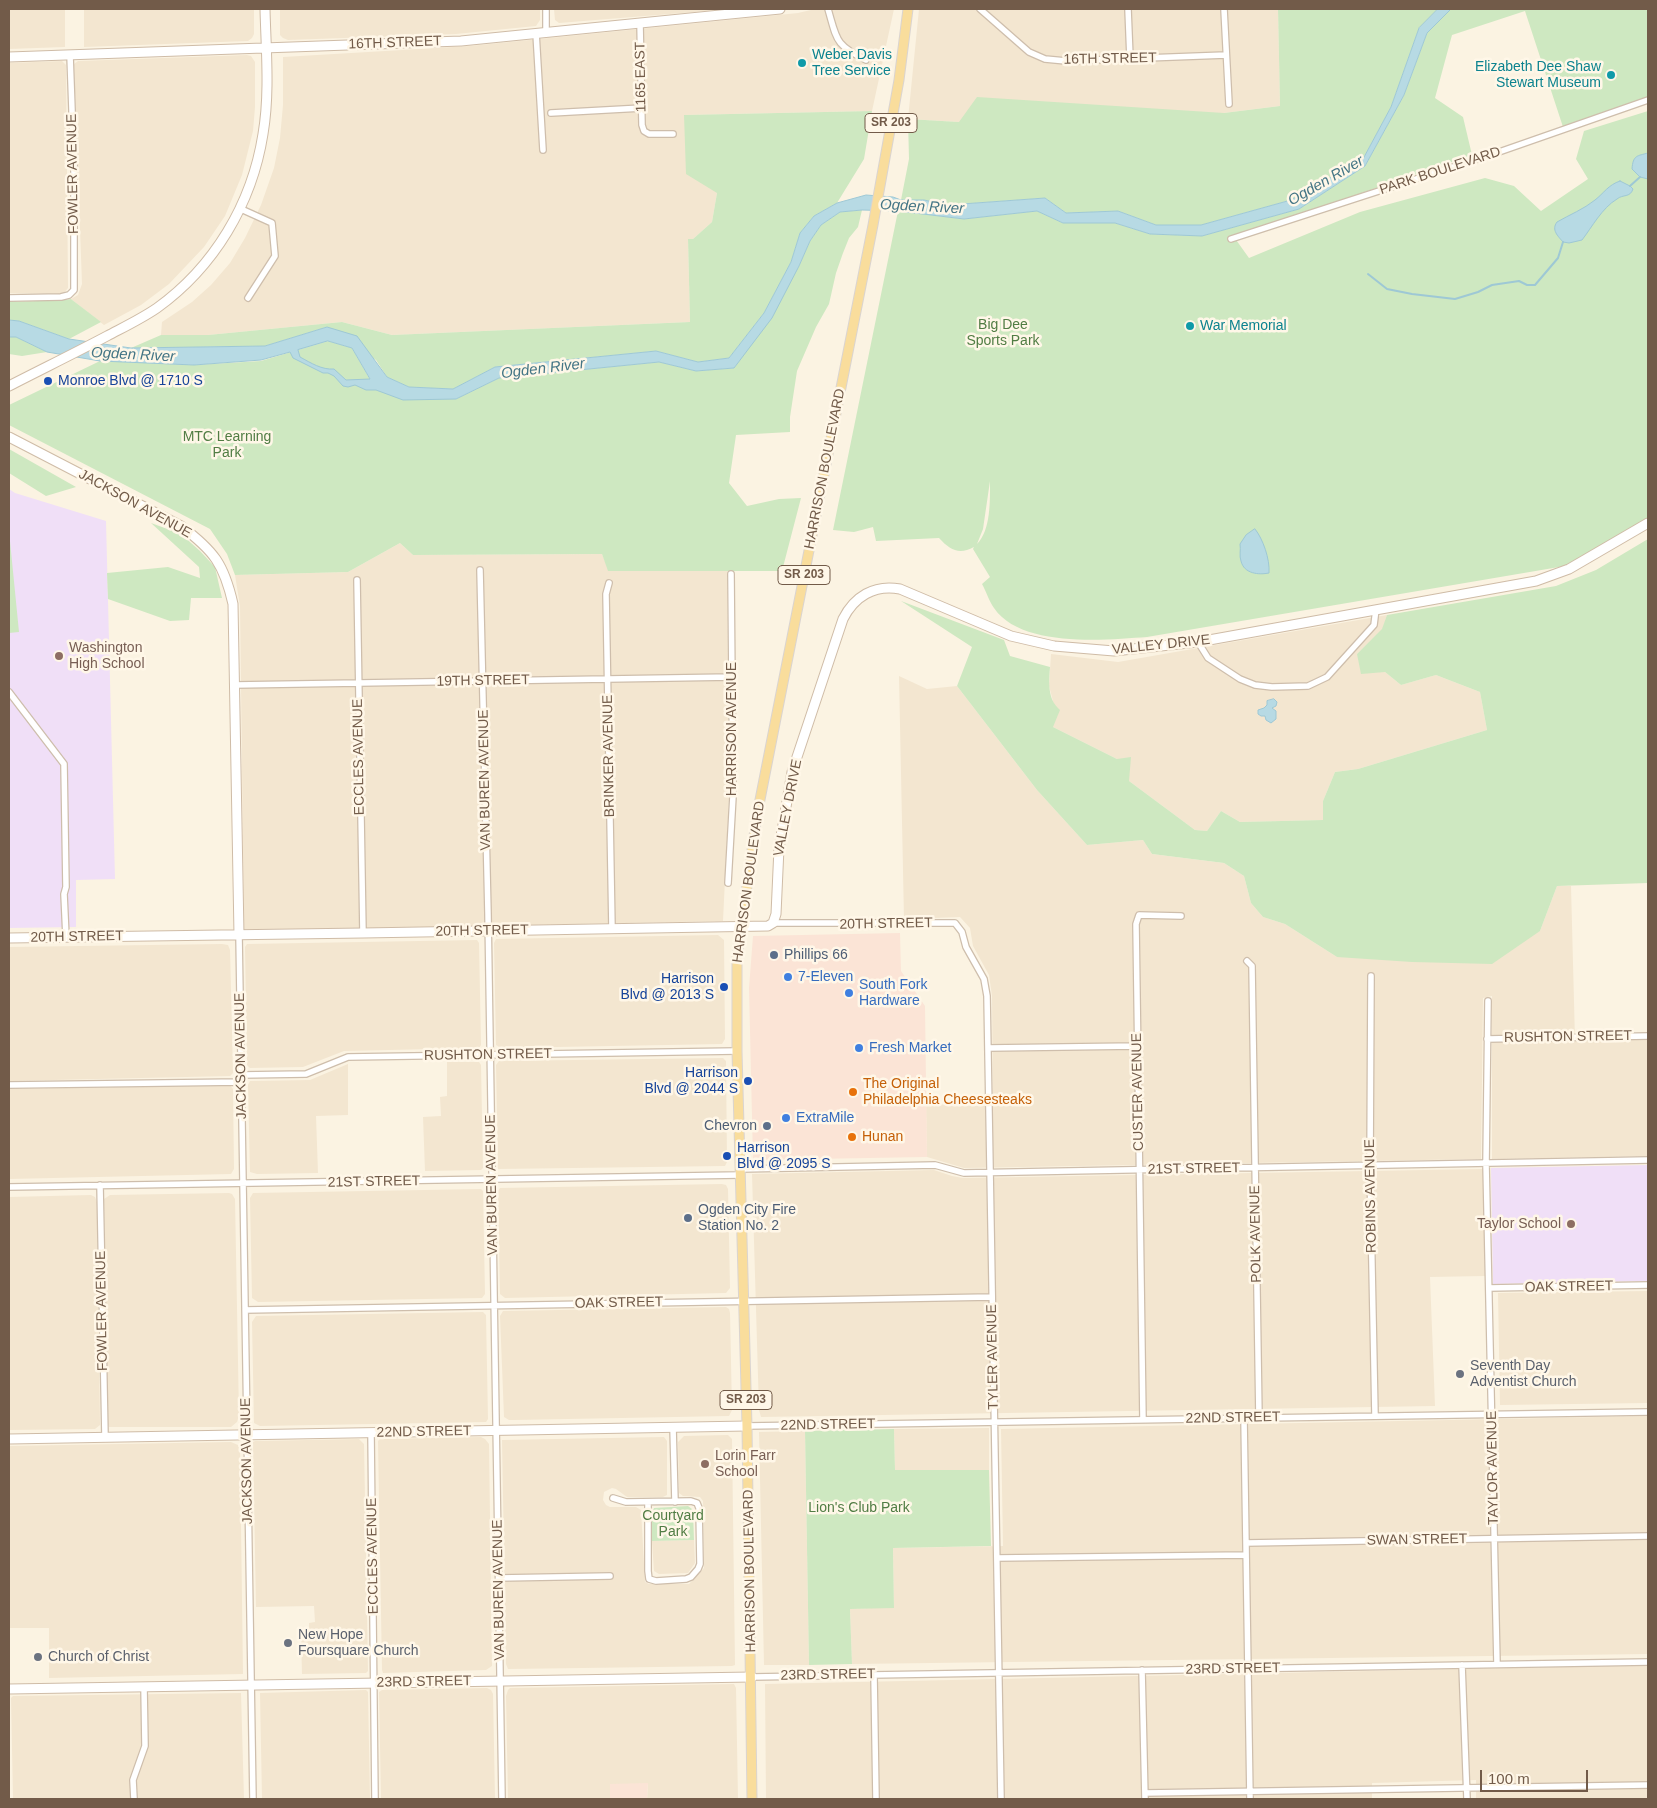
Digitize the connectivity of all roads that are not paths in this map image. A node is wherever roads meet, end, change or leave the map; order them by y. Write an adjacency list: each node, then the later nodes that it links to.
1 (265, 9): 12 (street)
2 (546, 9): 10 (street)
3 (780, 9): 9 (street, 16TH STREET)
4 (828, 9): 17 (street)
5 (908, 9): 47 (main road, HARRISON BOULEVARD / SR 203)
6 (1128, 9): 16 (street)
7 (1224, 9): 14 (street)
8 (984, 10): 16 (street, 16TH STREET)
9 (640, 23): 10 (street, 16TH STREET); 20 (street, 1165 EAST)
10 (546, 32): 11 (street, 16TH STREET)
11 (536, 33): 12 (street, 16TH STREET); 23 (street)
12 (266, 48): 13 (street, 16TH STREET); 24 (street)
13 (70, 55): 15 (street, 16TH STREET); 26 (street, FOWLER AVENUE)
14 (1226, 55): 16 (street, 16TH STREET); 19 (street)
15 (9, 57)
16 (1130, 58)
17 (866, 60)
18 (1648, 100): 25 (street, PARK BOULEVARD)
19 (1229, 104)
20 (642, 108): 21 (street); 22 (street, 1165 EAST)
21 (551, 113)
22 (673, 134)
23 (543, 150)
24 (240, 208): 27 (street); 28 (street)
25 (1231, 239)
26 (9, 298)
27 (248, 298)
28 (9, 386)
29 (9, 437): 41 (street, JACKSON AVENUE)
30 (1648, 522): 35 (street, VALLEY DRIVE)
31 (480, 570): 39 (street, VAN BUREN AVENUE)
32 (731, 574): 37 (street, HARRISON AVENUE)
33 (357, 580): 40 (street, ECCLES AVENUE)
34 (609, 584): 38 (street, BRINKER AVENUE)
35 (1376, 609): 36 (street, VALLEY DRIVE); 36 (street)
36 (1198, 642): 45 (street, VALLEY DRIVE)
37 (732, 678): 38 (street, 19TH STREET); 43 (street, HARRISON AVENUE)
38 (607, 679): 39 (street, 19TH STREET); 48 (street, BRINKER AVENUE)
39 (483, 681): 40 (street, 19TH STREET); 49 (street, VAN BUREN AVENUE)
40 (358, 683): 41 (street, 19TH STREET); 50 (street, ECCLES AVENUE)
41 (235, 685): 51 (street, JACKSON AVENUE)
42 (9, 692): 52 (street)
43 (728, 883)
44 (1181, 916): 59 (street, CUSTER AVENUE)
45 (773, 923): 46 (street, 20TH STREET); 47 (street, 20TH STREET)
46 (955, 923): 60 (street, TYLER AVENUE)
47 (740, 927): 48 (street, 20TH STREET); 61 (main road, HARRISON BOULEVARD / SR 203)
48 (612, 929): 49 (street, 20TH STREET)
49 (488, 931): 50 (street, 20TH STREET); 62 (street, VAN BUREN AVENUE)
50 (363, 934): 51 (street, 20TH STREET)
51 (239, 935): 52 (street, 20TH STREET); 63 (street, JACKSON AVENUE)
52 (66, 937): 53 (street, 20TH STREET)
53 (9, 938)
54 (1247, 962): 68 (street, POLK AVENUE)
55 (1371, 976): 67 (street, ROBINS AVENUE)
56 (1488, 1001): 58 (street, TAYLOR AVENUE)
57 (1648, 1036): 58 (street, RUSHTON STREET)
58 (1487, 1039): 66 (street, TAYLOR AVENUE)
59 (1138, 1046): 60 (street); 69 (street, CUSTER AVENUE)
60 (988, 1048): 71 (street, TYLER AVENUE)
61 (737, 1051): 62 (street, RUSHTON STREET); 70 (main road, HARRISON BOULEVARD / SR 203)
62 (490, 1054): 63 (street, RUSHTON STREET); 72 (street, VAN BUREN AVENUE)
63 (241, 1078): 64 (street, RUSHTON STREET); 73 (street, JACKSON AVENUE)
64 (9, 1085)
65 (1648, 1160): 66 (street, 21ST STREET)
66 (1486, 1164): 67 (street, 21ST STREET); 77 (street, TAYLOR AVENUE)
67 (1370, 1166): 68 (street, 21ST STREET); 84 (street, ROBINS AVENUE)
68 (1255, 1168): 69 (street, 21ST STREET); 86 (street, POLK AVENUE)
69 (1139, 1170): 71 (street, 21ST STREET); 87 (street, CUSTER AVENUE)
70 (740, 1172): 71 (street, 21ST STREET); 72 (street, 21ST STREET); 79 (main road, HARRISON BOULEVARD / SR 203)
71 (990, 1172): 78 (street, TYLER AVENUE)
72 (492, 1180): 73 (street, 21ST STREET); 80 (street, VAN BUREN AVENUE)
73 (243, 1183): 74 (street, 21ST STREET); 81 (street, JACKSON AVENUE)
74 (100, 1185): 75 (street, 21ST STREET); 94 (street, FOWLER AVENUE)
75 (9, 1187)
76 (1648, 1285): 77 (street, OAK STREET)
77 (1489, 1288): 83 (street, TAYLOR AVENUE)
78 (992, 1297): 79 (street, OAK STREET); 88 (street, TYLER AVENUE)
79 (742, 1302): 80 (street, OAK STREET); 89 (main road, HARRISON BOULEVARD / SR 203)
80 (494, 1305): 81 (street, OAK STREET); 91 (street, VAN BUREN AVENUE)
81 (245, 1310): 93 (street, JACKSON AVENUE)
82 (1648, 1412): 83 (street, 22ND STREET)
83 (1492, 1414): 84 (street, 22ND STREET); 100 (street, TAYLOR AVENUE)
84 (1375, 1416): 86 (street, 22ND STREET)
85 (1244, 1418): 86 (street, 22ND STREET); 87 (street, 22ND STREET); 101 (street)
86 (1259, 1418)
87 (1143, 1420): 88 (street, 22ND STREET)
88 (995, 1422): 89 (street, 22ND STREET); 103 (street, TYLER AVENUE)
89 (747, 1426): 90 (street, 22ND STREET); 113 (main road, HARRISON BOULEVARD / SR 203)
90 (673, 1427): 91 (street, 22ND STREET); 98 (street)
91 (497, 1430): 92 (street, 22ND STREET); 105 (street, VAN BUREN AVENUE)
92 (371, 1433): 93 (street, 22ND STREET); 115 (street, ECCLES AVENUE)
93 (246, 1434): 94 (street, 22ND STREET); 116 (street, JACKSON AVENUE)
94 (105, 1437): 95 (street, 22ND STREET)
95 (9, 1439)
96 (613, 1498): 97 (street)
97 (648, 1502): 98 (street); 98 (street)
98 (675, 1502)
99 (1648, 1536): 100 (street, SWAN STREET)
100 (1494, 1539): 101 (street, SWAN STREET); 107 (street, TAYLOR AVENUE)
101 (1246, 1543): 102 (street)
102 (1246, 1555): 103 (street); 109 (street)
103 (997, 1558): 111 (street, TYLER AVENUE)
104 (610, 1576): 105 (street)
105 (499, 1578): 114 (street, VAN BUREN AVENUE)
106 (1648, 1662): 107 (street, 23RD STREET)
107 (1497, 1664): 108 (street, 23RD STREET)
108 (1462, 1665): 109 (street, 23RD STREET); 120 (street)
109 (1248, 1668): 110 (street, 23RD STREET); 121 (street)
110 (1142, 1670): 111 (street, 23RD STREET); 122 (street)
111 (999, 1672): 112 (street, 23RD STREET); 129 (street, TYLER AVENUE)
112 (874, 1675): 113 (street, 23RD STREET); 128 (street)
113 (752, 1677): 114 (street, 23RD STREET); 127 (main road, HARRISON BOULEVARD / SR 203)
114 (500, 1680): 115 (street, 23RD STREET); 126 (street, VAN BUREN AVENUE)
115 (375, 1683): 116 (street, 23RD STREET); 125 (street, ECCLES AVENUE)
116 (250, 1684): 117 (street, 23RD STREET); 124 (street, JACKSON AVENUE)
117 (144, 1687): 118 (street, 23RD STREET); 123 (street)
118 (9, 1689)
119 (1648, 1785): 120 (street)
120 (1467, 1788): 121 (street); 131 (street)
121 (1250, 1792): 122 (street); 130 (street)
122 (1145, 1796)
123 (134, 1799)
124 (253, 1799)
125 (375, 1799)
126 (502, 1799)
127 (752, 1799)
128 (876, 1799)
129 (1001, 1799)
130 (1250, 1799)
131 (1467, 1799)

